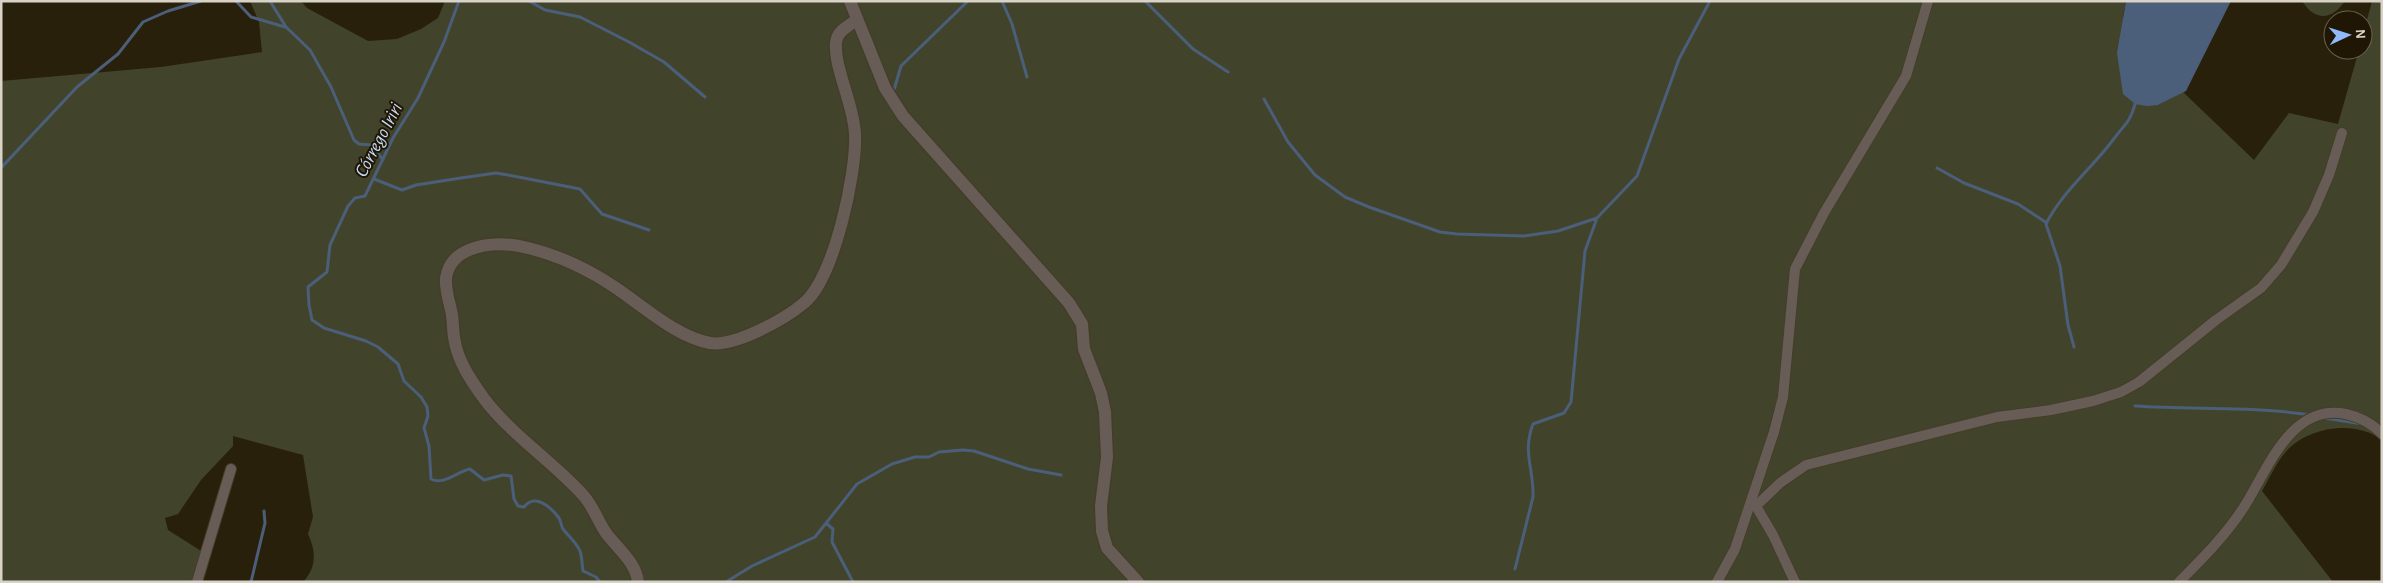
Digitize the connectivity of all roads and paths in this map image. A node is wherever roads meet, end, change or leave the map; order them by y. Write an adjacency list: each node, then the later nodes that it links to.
1 (850, 1): 3 (street)
2 (1928, 1): 7 (street)
3 (857, 20): 9 (street); 10 (street)
4 (2342, 133): 7 (street)
5 (2382, 434): 13 (street)
6 (231, 469): 8 (street)
7 (1754, 502): 11 (street); 12 (street)
8 (197, 582)
9 (638, 582)
10 (1138, 582)
11 (1717, 582)
12 (1795, 582)
13 (2179, 582)

